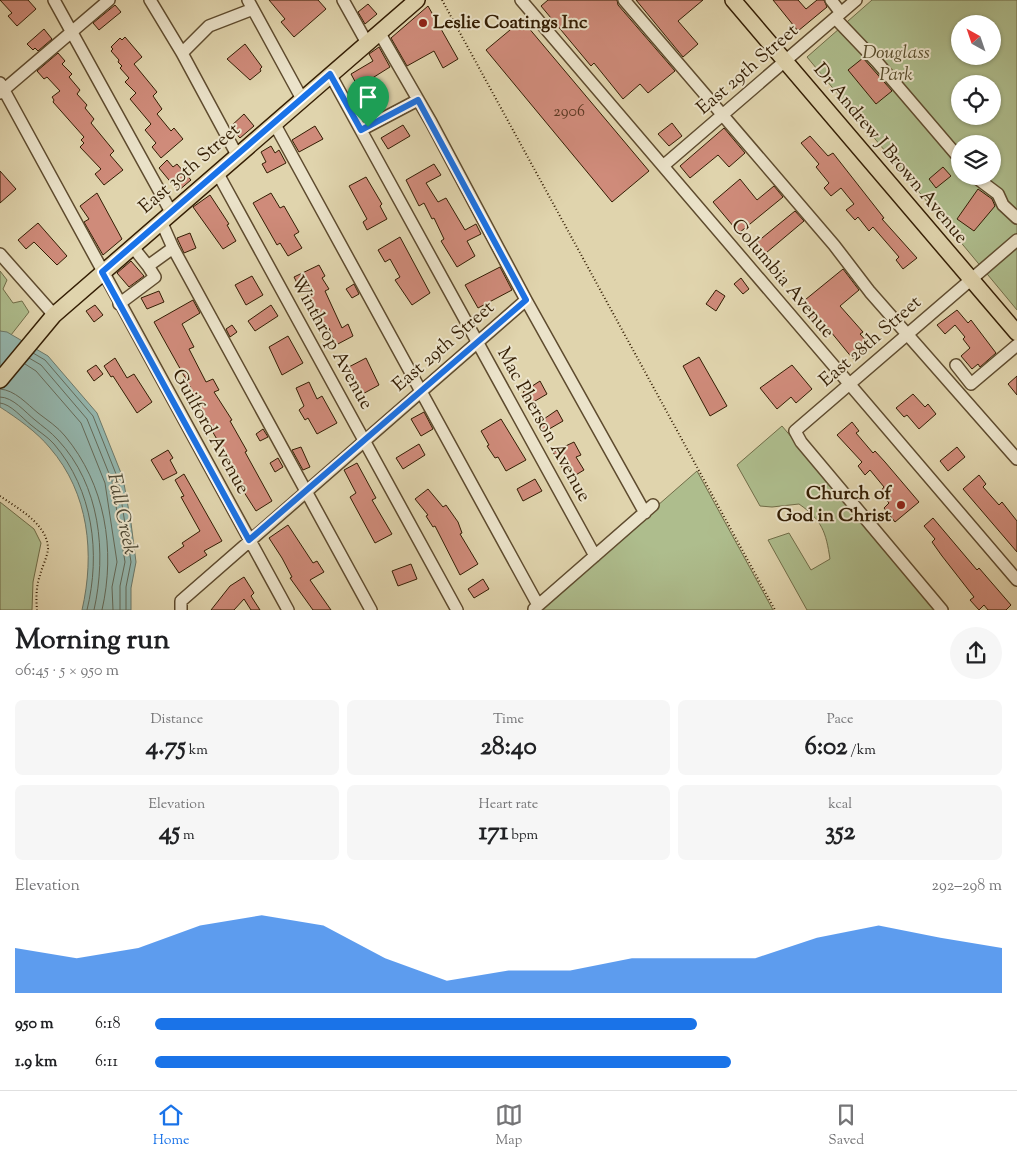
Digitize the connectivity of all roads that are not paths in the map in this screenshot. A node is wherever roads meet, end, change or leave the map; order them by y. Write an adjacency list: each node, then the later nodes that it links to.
1 (54, 0): 14 (street)
2 (109, 0): 14 (street)
3 (150, 0): 16 (street)
4 (343, 0): 15 (street)
5 (417, 0): 13 (main road, East 30th Street)
6 (521, 0): 27 (street, Columbia Avenue)
7 (624, 0): 22 (street)
8 (733, 0): 17 (main road, Dr Andrew J Brown Avenue)
9 (831, 0): 12 (street)
10 (856, 0): 12 (street, East 29th Street)
11 (251, 5): 16 (street); 20 (street)
12 (838, 16): 17 (street, East 29th Street); 25 (street)
13 (379, 32): 15 (main road, East 30th Street); 21 (street)
14 (72, 33): 19 (street); 30 (street)
15 (366, 43): 18 (main road, East 30th Street)
16 (182, 53): 26 (street)
17 (785, 61): 22 (street, East 29th Street); 38 (main road, Dr Andrew J Brown Avenue)
18 (330, 74): 20 (main road, East 30th Street); 24 (street, Mac Pherson Avenue)
19 (1, 88): 37 (street, Guilford Avenue)
20 (302, 99): 23 (main road, East 30th Street)
21 (418, 100): 24 (street); 39 (street)
22 (722, 115): 27 (street, East 29th Street); 42 (street)
23 (274, 123): 26 (main road, East 30th Street); 49 (street)
24 (361, 130): 44 (street, Mac Pherson Avenue)
25 (951, 149)
26 (237, 154): 28 (main road, East 30th Street)
27 (663, 166): 48 (street, Columbia Avenue)
28 (217, 172): 30 (main road, East 30th Street); 50 (street, Winthrop Avenue)
29 (986, 185): 31 (street)
30 (166, 217): 33 (main road, East 30th Street); 34 (street)
31 (1017, 218)
32 (1017, 240): 38 (street, East 28th Street)
33 (132, 246): 36 (street); 37 (main road, East 30th Street)
34 (172, 248): 36 (street); 52 (street)
35 (0, 254): 41 (street)
36 (148, 266): 40 (street)
37 (102, 272): 40 (street, Guilford Avenue); 41 (main road, East 30th Street)
38 (971, 279): 42 (street, East 28th Street); 43 (main road, Dr Andrew J Brown Avenue)
39 (526, 300): 44 (street, East 29th Street); 54 (street)
40 (120, 304): 53 (street, Guilford Avenue)
41 (54, 314): 47 (main road, East 30th Street)
42 (908, 333): 48 (street, East 28th Street); 51 (street)
43 (1017, 333)
44 (477, 341): 49 (street, East 29th Street); 54 (street, Mac Pherson Avenue)
45 (1017, 346): 46 (street)
46 (956, 365)
47 (0, 380)
48 (849, 384): 55 (street, Columbia Avenue); 61 (street, East 28th Street)
49 (420, 391): 50 (street, East 29th Street); 56 (street)
50 (363, 440): 52 (street, East 29th Street); 60 (street, Winthrop Avenue)
51 (1017, 459)
52 (306, 490): 53 (street, East 29th Street); 59 (street)
53 (249, 540): 57 (street, Guilford Avenue); 58 (street, East 29th Street)
54 (594, 556): 56 (street)
55 (1017, 580)
56 (535, 608)
57 (286, 609)
58 (181, 610)
59 (372, 610)
60 (456, 610)
61 (942, 610)

